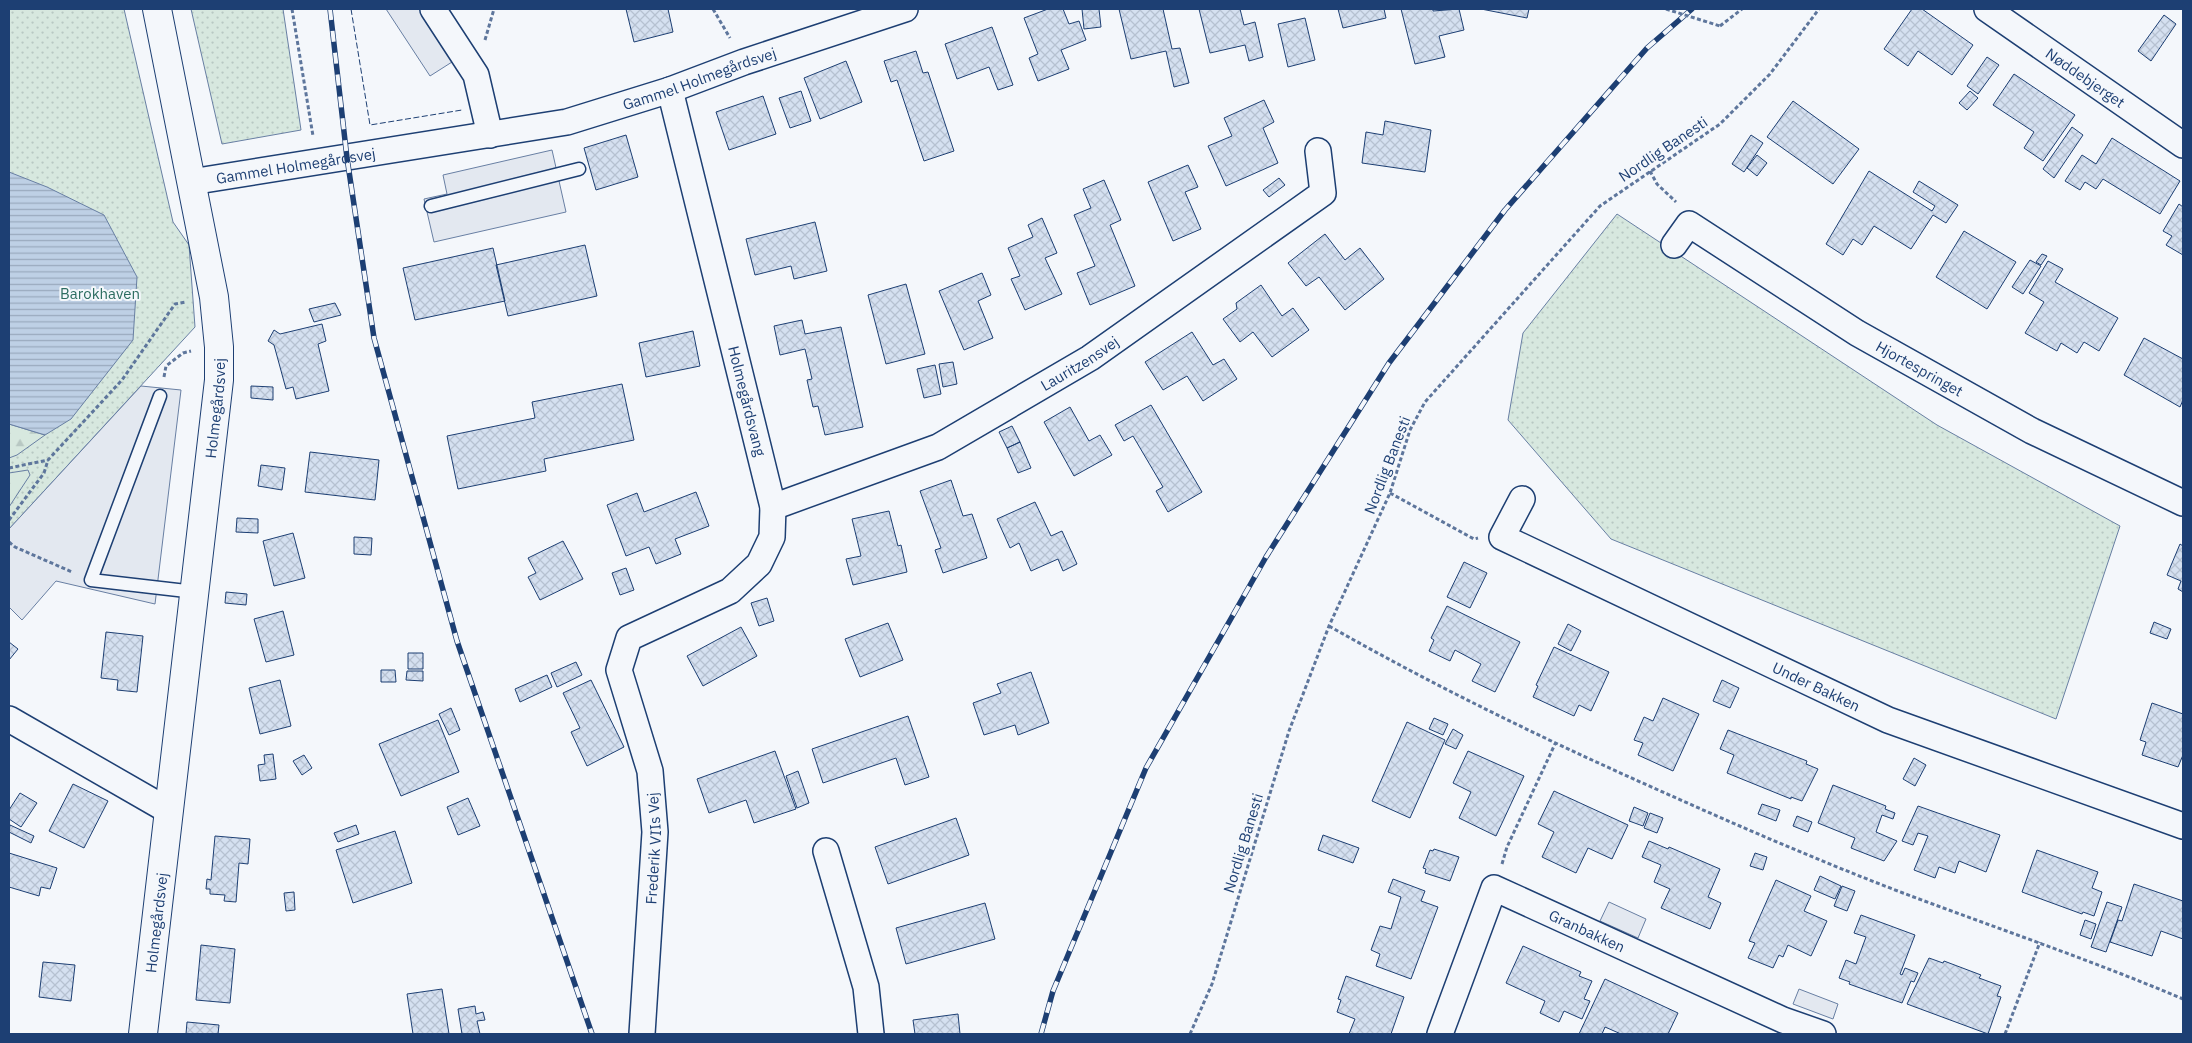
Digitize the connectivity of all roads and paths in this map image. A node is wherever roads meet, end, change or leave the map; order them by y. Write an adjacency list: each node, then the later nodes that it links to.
1 (157, 9): 18 (street, Holmegårdsvej)
2 (292, 9): 15 (path)
3 (433, 9): 12 (street)
4 (712, 9): 10 (path)
5 (905, 9): 10 (street, Gammel Holmegårdsvej)
6 (1666, 9): 7 (path, bridge)
7 (1742, 9)
8 (1820, 9): 17 (path, Nordlig Banesti)
9 (1987, 9): 13 (street, Nøddebjerget)
10 (744, 62): 11 (street, Gammel Holmegårdsvej)
11 (670, 90): 12 (street, Gammel Holmegårdsvej); 30 (street, Holmegårdsvang)
12 (490, 136): 15 (street, Gammel Holmegårdsvej)
13 (2183, 145)
14 (1318, 151): 30 (street, Lauritzensvej)
15 (316, 163): 18 (street, Gammel Holmegårdsvej)
16 (579, 169): 19 (lane)
17 (1650, 171): 20 (path); 27 (path, Nordlig Banesti)
18 (191, 182): 23 (street, Holmegårdsvej)
19 (431, 206)
20 (1689, 224): 21 (street); 29 (street, Hjortespringet)
21 (1674, 245)
22 (175, 304): 25 (path)
23 (219, 348): 24 (path); 35 (street, Holmegårdsvej)
24 (160, 396): 34 (lane)
25 (48, 460): 26 (path); 31 (path)
26 (9, 468)
27 (1390, 493): 32 (path); 36 (path, Nordlig Banesti)
28 (1522, 499): 32 (street)
29 (2183, 503)
30 (773, 507): 37 (street, Holmegårdsvang)
31 (9, 520)
32 (1502, 537): 41 (street, Under Bakken)
33 (9, 542): 34 (path)
34 (91, 580): 35 (lane)
35 (195, 592): 40 (street, Holmegårdsvej)
36 (1329, 626): 39 (path); 49 (path, Nordlig Banesti)
37 (629, 638): 47 (street, Frederik VIIs Vej)
38 (9, 719): 40 (street)
39 (1556, 744): 42 (path); 44 (path)
40 (169, 811): 46 (street, Holmegårdsvej)
41 (2183, 826)
42 (1507, 847)
43 (826, 851): 48 (street)
44 (2040, 942): 45 (path); 52 (path)
45 (2183, 999)
46 (144, 1034)
47 (642, 1034)
48 (872, 1034)
49 (1190, 1034)
50 (1440, 1034): 51 (street, Granbakken)
51 (1823, 1034)
52 (2005, 1034)

